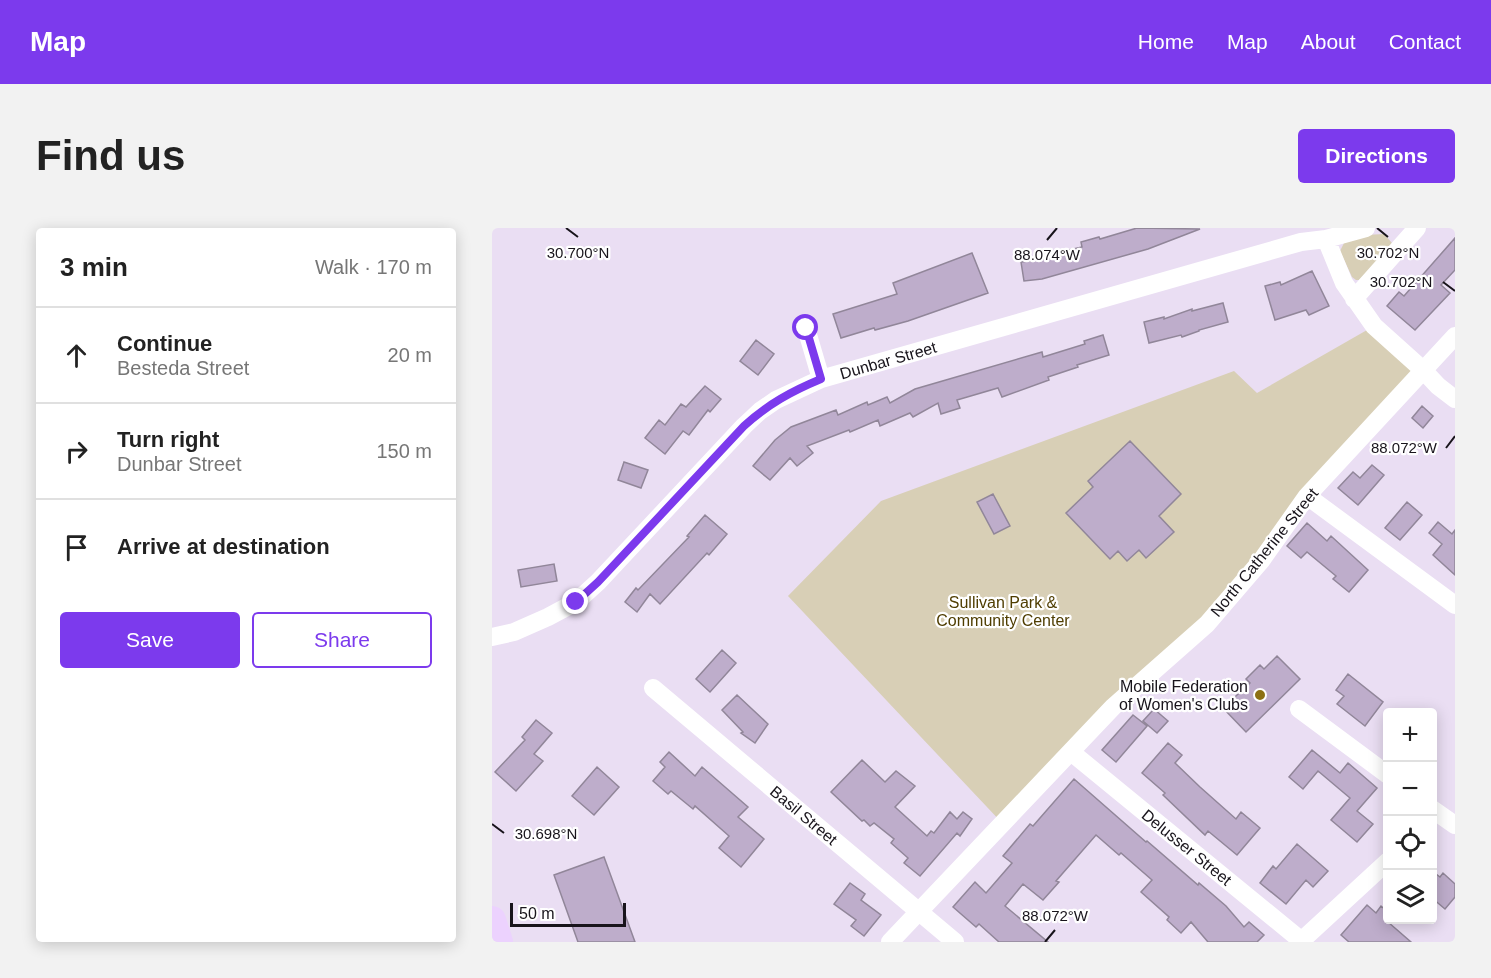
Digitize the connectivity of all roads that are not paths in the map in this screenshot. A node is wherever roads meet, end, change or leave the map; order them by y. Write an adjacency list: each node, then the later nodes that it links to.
1 (1366, 228): 3 (street, Dunbar Street)
2 (1417, 228): 4 (street)
3 (1326, 239): 4 (street); 8 (street, Dunbar Street)
4 (1354, 299): 7 (street)
5 (806, 328): 8 (street)
6 (1455, 336): 7 (street, North Catherine Street)
7 (1423, 370): 9 (street); 10 (street, North Catherine Street)
8 (821, 379): 12 (street, Dunbar Street)
9 (1455, 399)
10 (1308, 496): 11 (street); 15 (street, North Catherine Street)
11 (1455, 605)
12 (492, 637)
13 (653, 688): 20 (street, Basil Street)
14 (1299, 709): 16 (street)
15 (1071, 752): 20 (street, North Catherine Street); 25 (street, Delusser Street)
16 (1383, 771)
17 (1437, 815): 18 (street)
18 (1455, 825)
19 (1383, 866): 25 (street)
20 (919, 912): 23 (street, North Catherine Street); 24 (street, Basil Street)
21 (492, 920): 22 (main road)
22 (499, 942)
23 (890, 942)
24 (955, 942)
25 (1302, 942)

